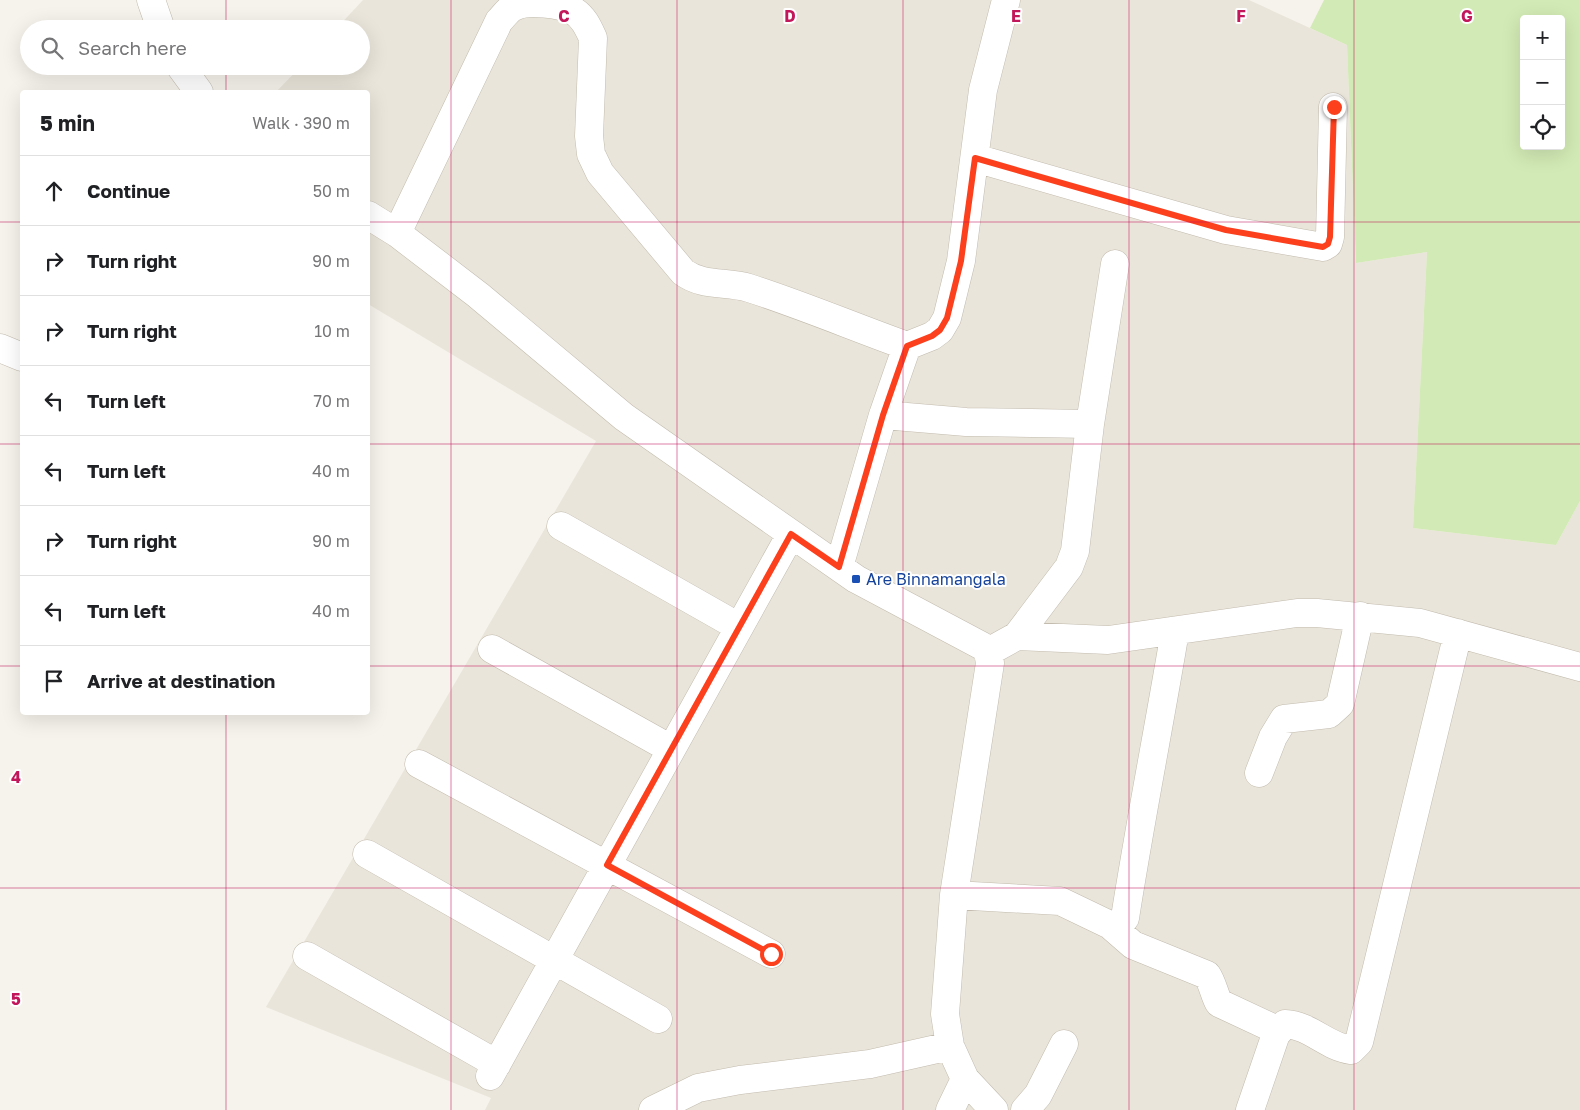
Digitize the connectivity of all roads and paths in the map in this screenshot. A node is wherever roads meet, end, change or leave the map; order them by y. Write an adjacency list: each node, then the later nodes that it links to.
1 (151, 0): 3 (street)
2 (1006, 0): 7 (street)
3 (158, 20)
4 (187, 75): 5 (street)
5 (198, 90)
6 (1334, 107): 7 (street)
7 (975, 158): 11 (street)
8 (370, 216): 9 (street)
9 (396, 232): 11 (street); 17 (street)
10 (1115, 264): 15 (street)
11 (907, 346): 14 (street)
12 (0, 348): 13 (street)
13 (20, 356)
14 (883, 415): 15 (street); 18 (street)
15 (1090, 424): 23 (street)
16 (561, 526): 20 (street)
17 (791, 534): 18 (street); 20 (street)
18 (839, 567): 25 (street)
19 (1360, 616): 21 (street); 22 (street); 29 (street)
20 (739, 628): 27 (street)
21 (1174, 631): 23 (street); 33 (street)
22 (1458, 633): 26 (street); 38 (street)
23 (1017, 636): 25 (street)
24 (492, 649): 27 (street)
25 (988, 652): 32 (street)
26 (1580, 667)
27 (672, 749): 31 (street)
28 (420, 764): 31 (street)
29 (1259, 773)
30 (367, 854): 36 (street)
31 (607, 865): 34 (street); 36 (street)
32 (954, 895): 33 (street); 40 (street)
33 (1110, 925): 38 (street)
34 (771, 954)
35 (307, 956): 36 (street)
36 (554, 960): 37 (street)
37 (658, 1019)
38 (1279, 1031): 46 (street)
39 (1064, 1044): 45 (street)
40 (950, 1046): 41 (street); 42 (street)
41 (965, 1079): 43 (street); 44 (street)
42 (653, 1110)
43 (950, 1110)
44 (994, 1110)
45 (1025, 1110)
46 (1250, 1110)

